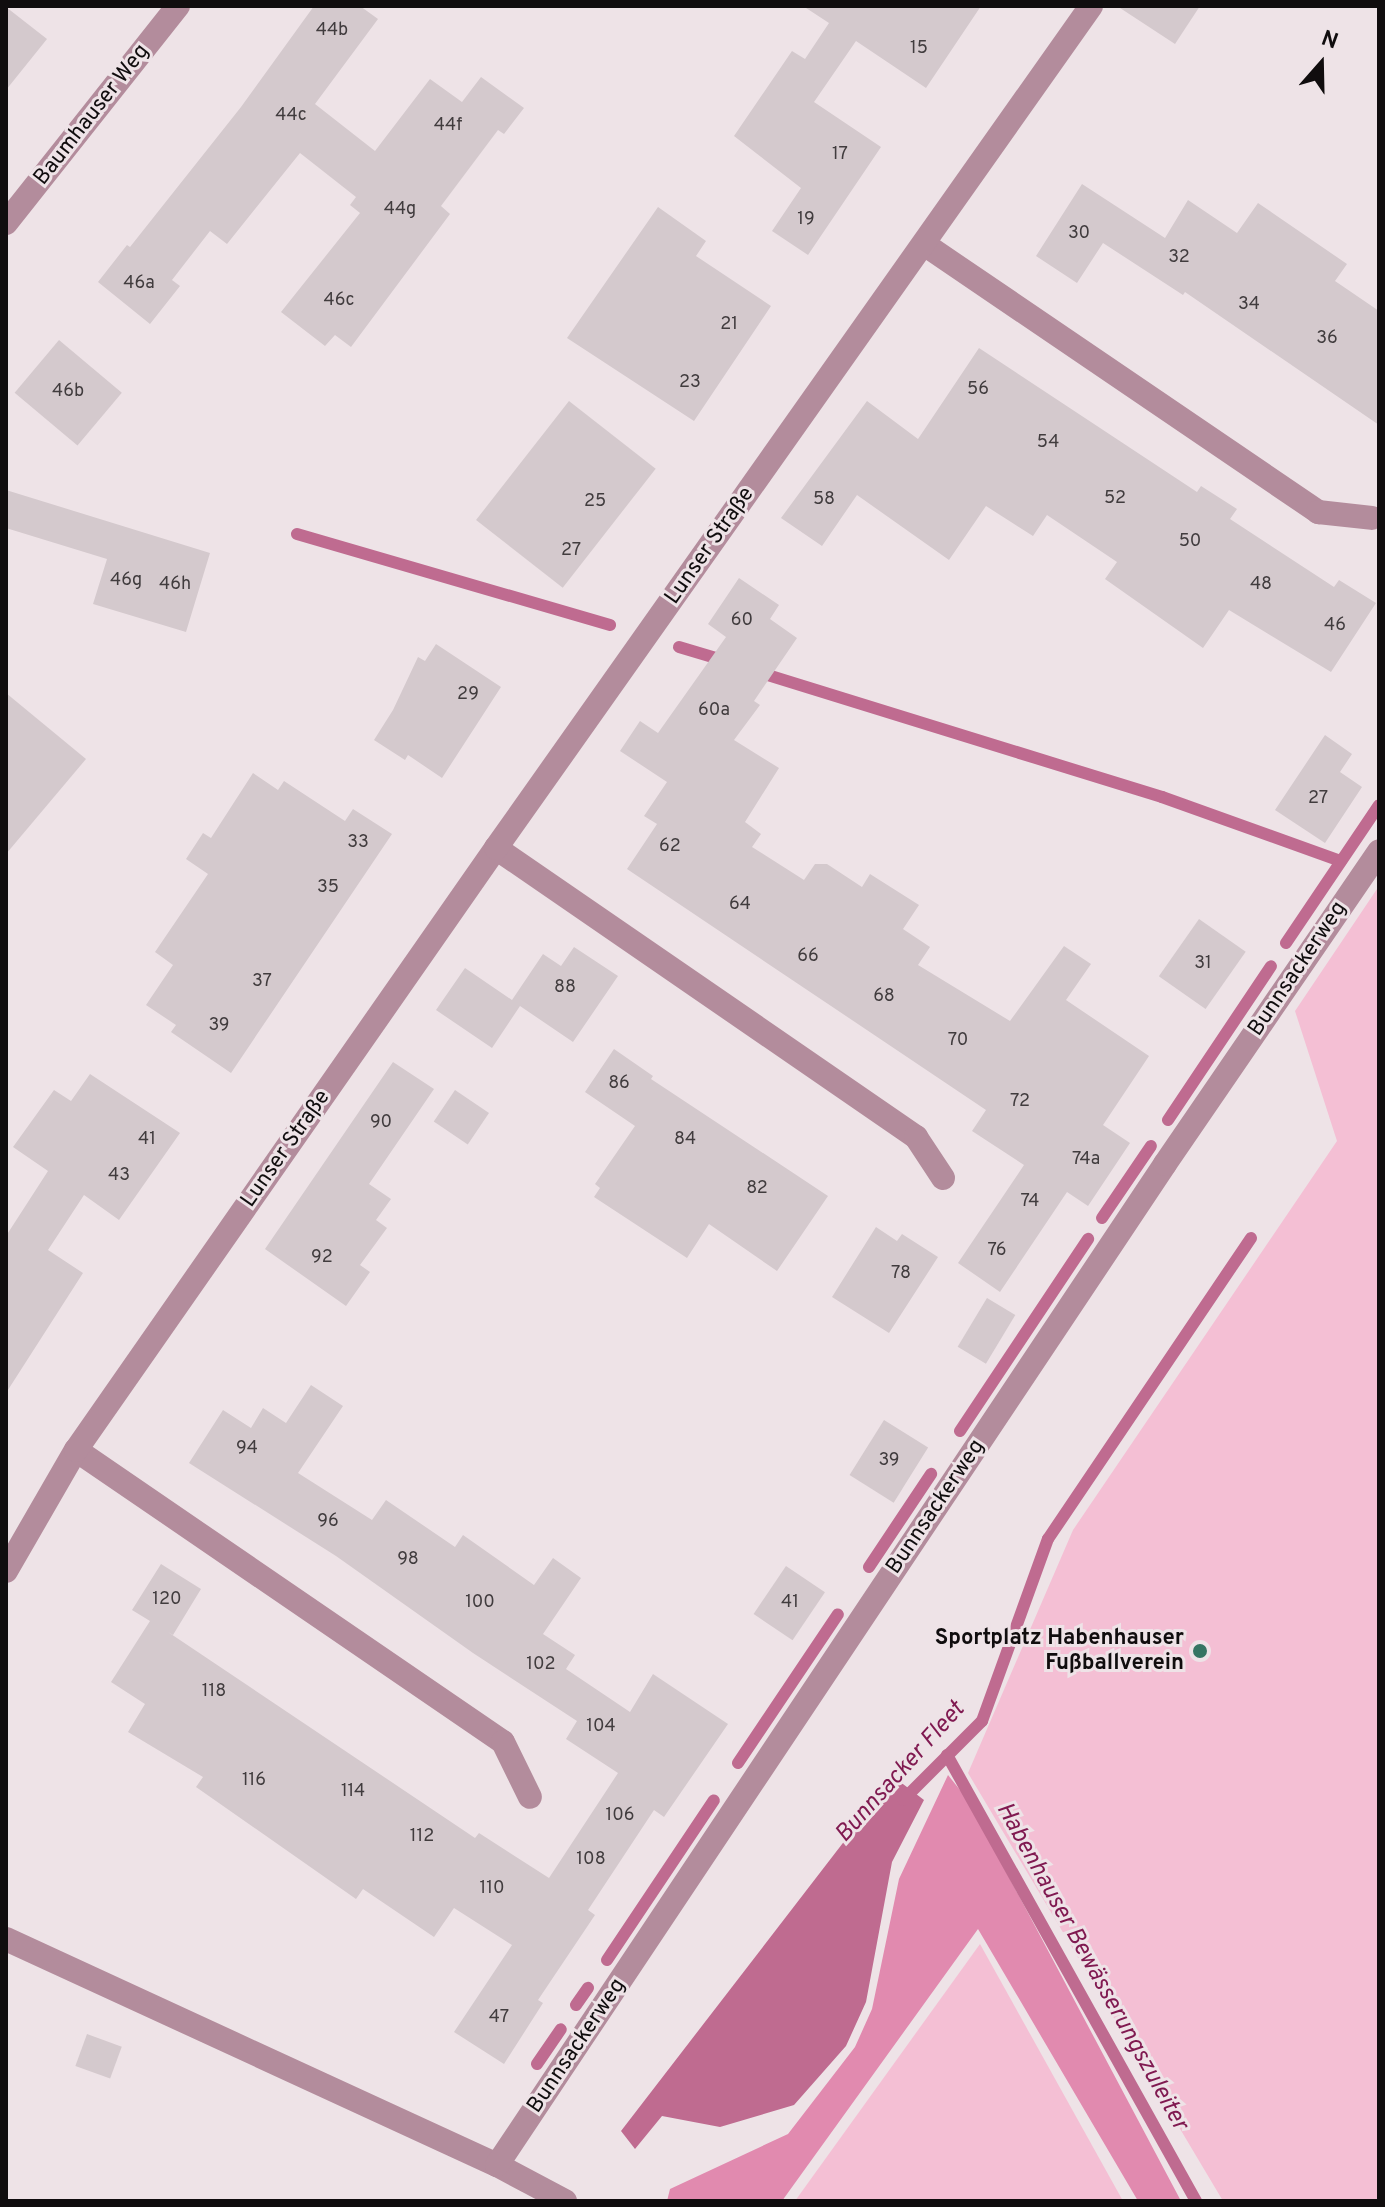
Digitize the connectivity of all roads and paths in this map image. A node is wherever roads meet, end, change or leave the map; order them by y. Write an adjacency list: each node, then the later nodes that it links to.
1 (178, 6): 3 (street, Baumhauser Weg)
2 (1091, 6): 4 (street, Lunser Straße)
3 (6, 223)
4 (924, 244): 5 (street); 6 (street, Lunser Straße)
5 (1372, 518)
6 (496, 848): 8 (street); 9 (street, Lunser Straße)
7 (1379, 851): 13 (street, Bunnsackerweg)
8 (943, 1178)
9 (76, 1450): 10 (street, Lunser Straße); 11 (street)
10 (6, 1571)
11 (530, 1797)
12 (6, 1939): 13 (street)
13 (497, 2165): 14 (street)
14 (565, 2201)

